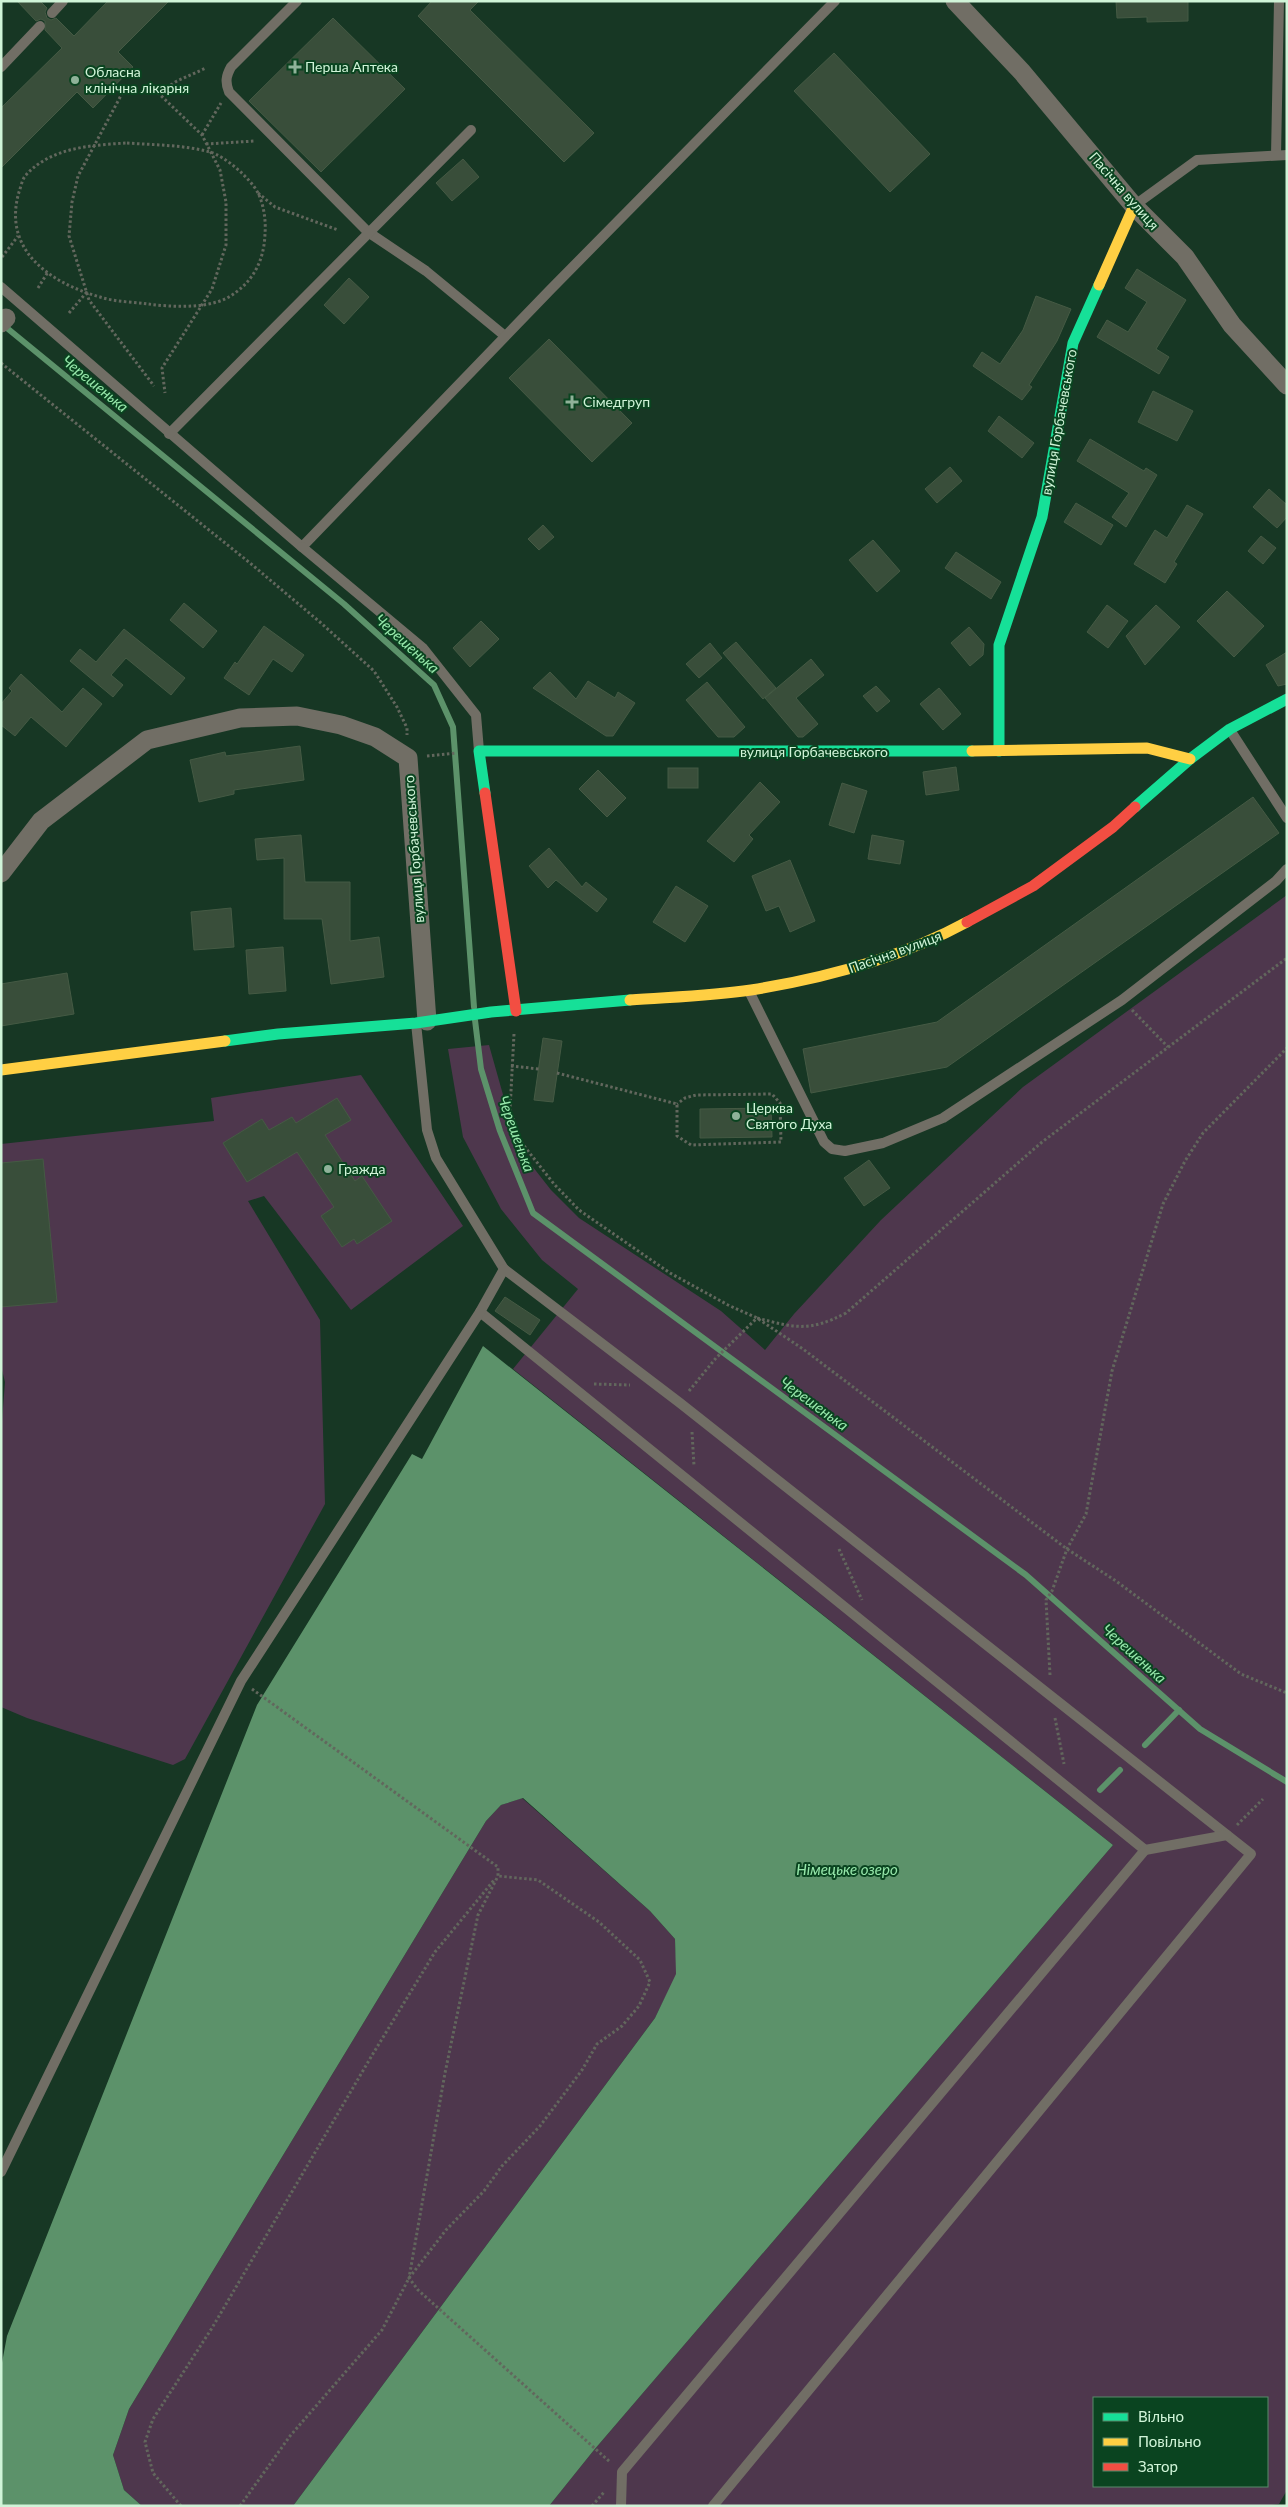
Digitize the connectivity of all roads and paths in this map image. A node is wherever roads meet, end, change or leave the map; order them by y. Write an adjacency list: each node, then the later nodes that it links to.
1 (63, 1): 6 (lane)
2 (297, 1): 24 (lane)
3 (835, 1): 33 (lane)
4 (955, 1): 22 (street, Пасічна вулиця)
5 (1279, 1): 20 (lane)
6 (52, 13)
7 (40, 26): 8 (lane)
8 (1, 67)
9 (206, 68): 12 (path)
10 (125, 88): 18 (path)
11 (154, 89): 12 (path)
12 (158, 93): 15 (path)
13 (223, 100): 15 (path)
14 (471, 130): 24 (lane)
15 (202, 135): 17 (path)
16 (260, 140): 17 (path)
17 (206, 144): 19 (path)
18 (94, 145): 19 (path); 25 (path); 30 (path)
19 (211, 152): 21 (path); 31 (path)
20 (1281, 155): 22 (lane, вулиця Горбачевського)
21 (258, 193): 23 (path); 31 (path)
22 (1134, 206): 35 (street, Пасічна вулиця); 43 (street, вулиця Горбачевського)
23 (338, 230)
24 (368, 232): 33 (lane); 38 (lane)
25 (18, 236): 26 (path); 27 (path)
26 (2, 257)
27 (48, 272): 29 (path); 30 (path)
28 (1, 287): 38 (lane)
29 (38, 288)
30 (86, 293): 31 (path); 32 (path); 36 (path)
31 (203, 304): 37 (path)
32 (68, 313)
33 (505, 336): 39 (lane)
34 (1, 363): 45 (path)
35 (1287, 385)
36 (154, 386)
37 (165, 394)
38 (169, 434): 39 (lane)
39 (302, 547): 42 (lane)
40 (1287, 699): 41 (street, Пасічна вулиця)
41 (1230, 730): 46 (street, Пасічна вулиця); 47 (lane)
42 (479, 750): 43 (street, вулиця Горбачевського); 53 (street)
43 (999, 751): 46 (street, вулиця Горбачевського)
44 (443, 754): 45 (path)
45 (408, 758): 49 (street, вулиця Горбачевського); 54 (street, вулиця Горбачевського)
46 (1190, 759): 51 (street, Пасічна вулиця)
47 (1287, 818)
48 (1287, 869): 52 (lane)
49 (1, 873)
50 (1287, 958): 55 (path)
51 (749, 990): 52 (lane); 53 (street, Пасічна вулиця)
52 (1122, 1000): 55 (path)
53 (516, 1011): 54 (street, Пасічна вулиця); 57 (path)
54 (422, 1022): 59 (street, Пасічна вулиця); 62 (lane)
55 (1168, 1047): 64 (path)
56 (1287, 1048): 71 (path)
57 (511, 1066): 58 (path); 64 (path)
58 (539, 1069)
59 (1, 1070)
60 (557, 1073): 61 (path)
61 (677, 1104): 61 (path)
62 (504, 1269): 63 (lane); 66 (lane)
63 (480, 1312): 65 (lane); 80 (lane)
64 (757, 1318): 67 (path); 71 (path)
65 (569, 1384): 66 (path); 69 (lane)
66 (657, 1385): 67 (lane)
67 (680, 1402): 68 (lane)
68 (691, 1411): 69 (path); 70 (lane)
69 (696, 1486): 73 (lane)
70 (825, 1518): 73 (path); 77 (lane)
71 (1067, 1549): 72 (path); 75 (path)
72 (1046, 1600)
73 (878, 1634): 78 (lane)
74 (252, 1688): 79 (path)
75 (1287, 1693)
76 (1263, 1799): 77 (path)
77 (1227, 1835): 78 (lane); 86 (lane)
78 (1145, 1850): 85 (lane)
79 (498, 1876): 81 (path); 81 (path); 83 (path)
80 (1, 2172)
81 (409, 2278): 82 (path); 84 (path)
82 (607, 2460)
83 (181, 2506)
84 (240, 2506)
85 (621, 2506)
86 (713, 2506)

